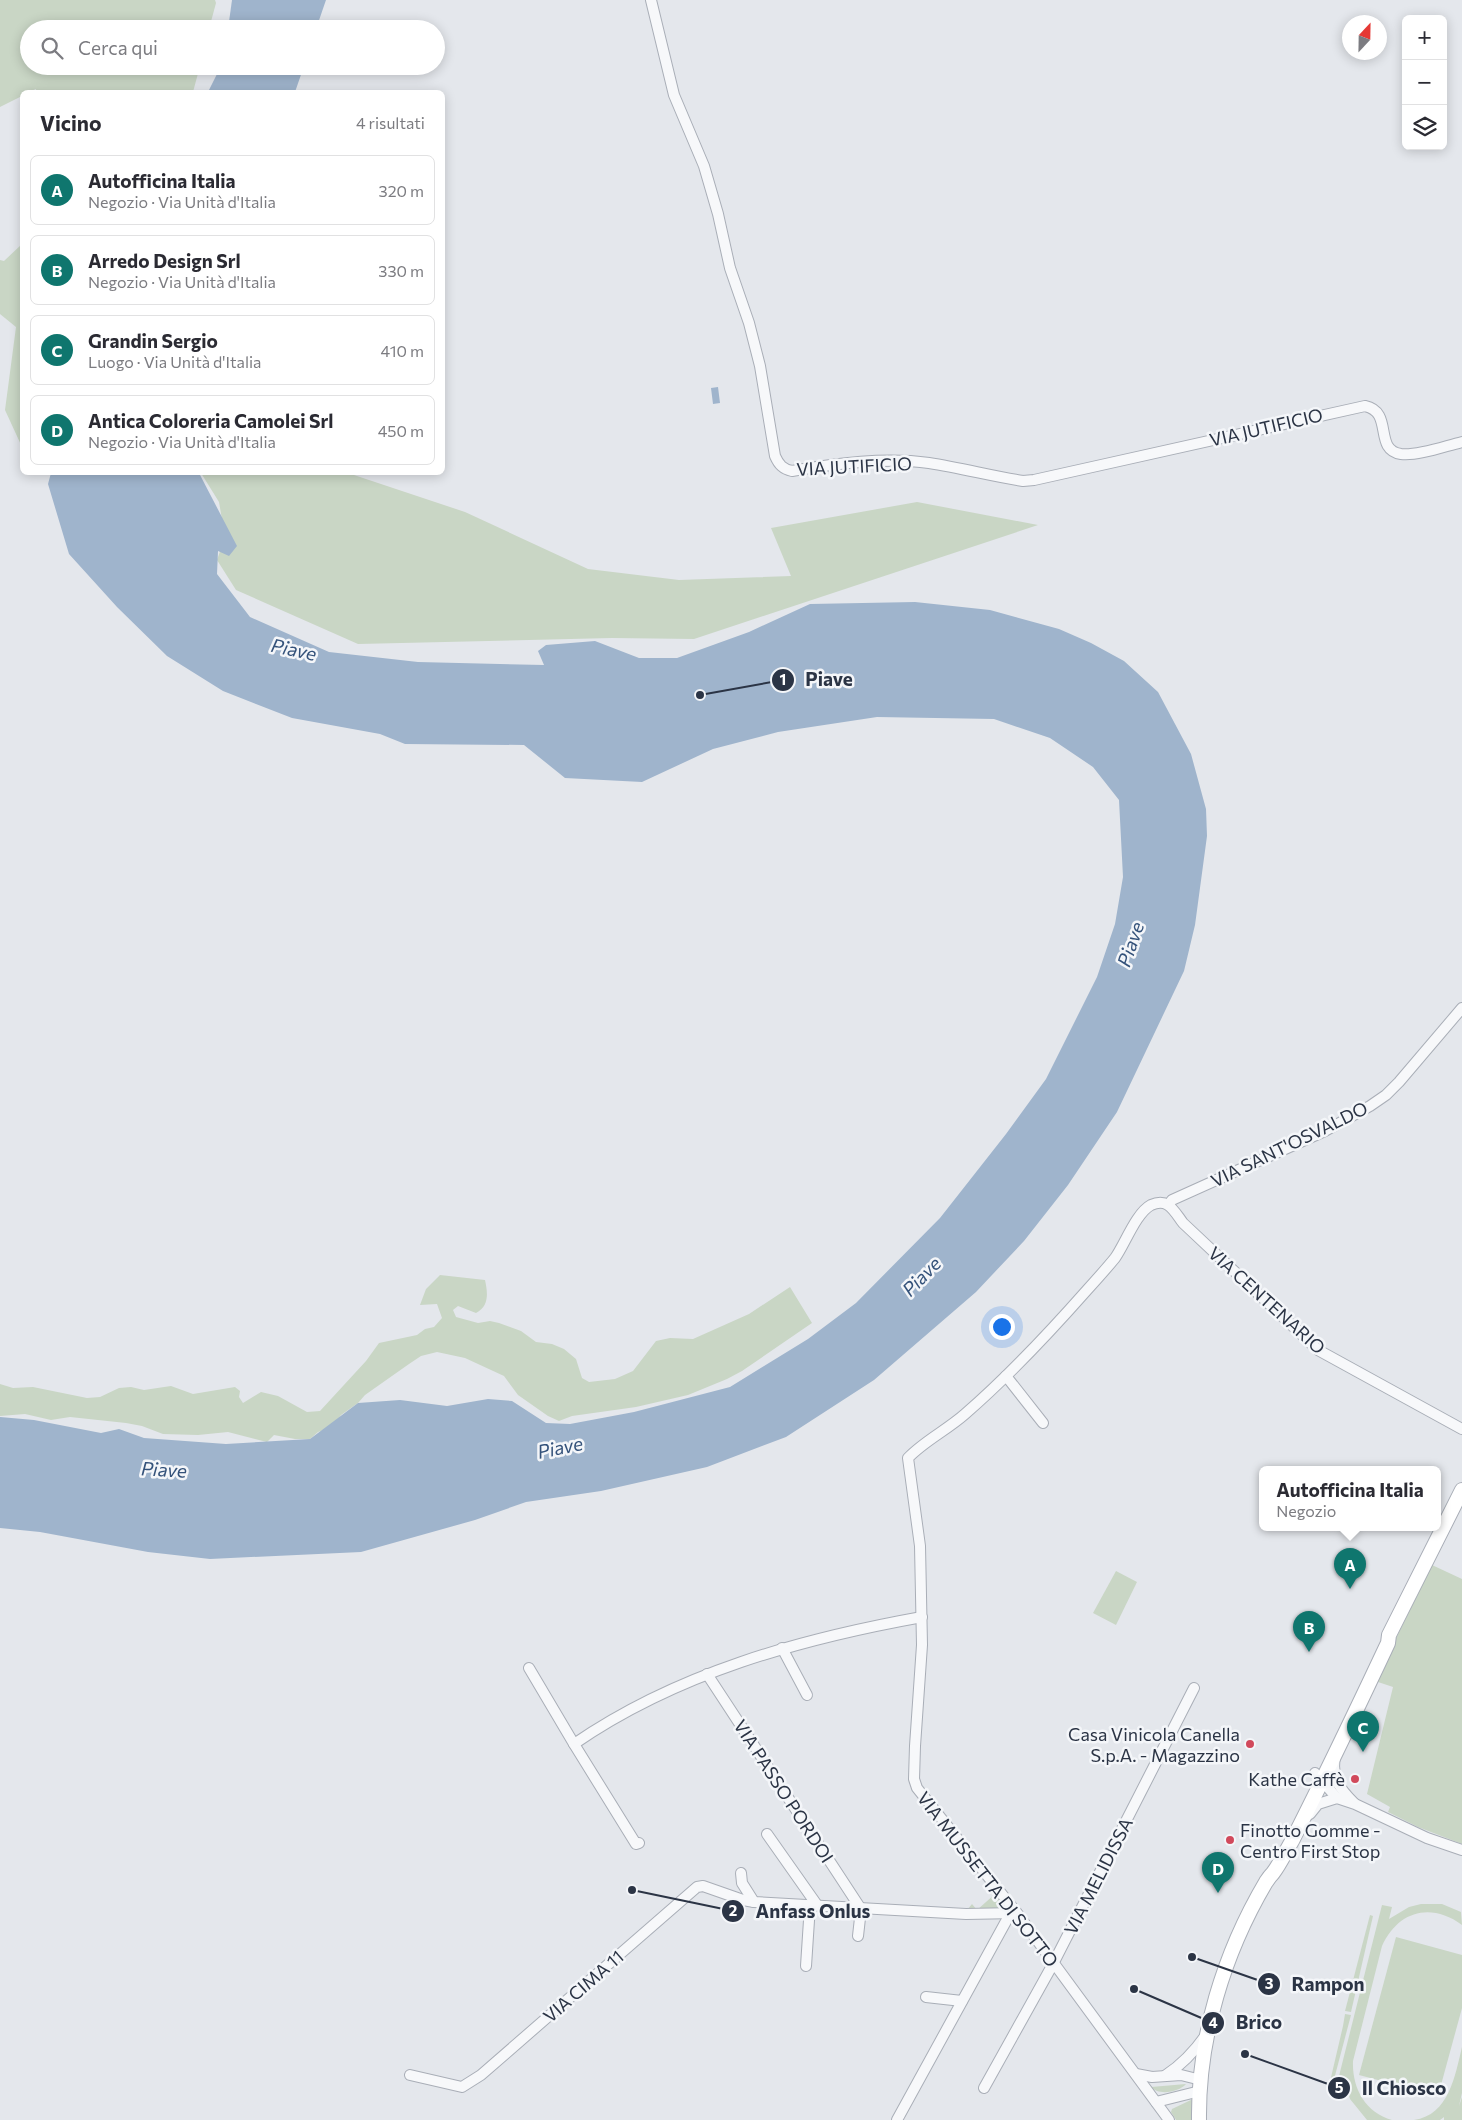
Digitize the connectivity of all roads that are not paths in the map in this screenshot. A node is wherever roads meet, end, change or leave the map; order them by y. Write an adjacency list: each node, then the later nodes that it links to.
1 (651, 0): 2 (street, VIA JUTIFICIO)
2 (1462, 442)
3 (1462, 1008): 4 (street, VIA SANT'OSVALDO)
4 (1165, 1203): 5 (street, VIA MUSSETTA DI SOTTO); 7 (street, VIA CENTENARIO)
5 (1006, 1376): 6 (street); 9 (street, VIA MUSSETTA DI SOTTO)
6 (1043, 1422)
7 (1462, 1429)
8 (1462, 1490): 10 (main road)
9 (922, 1617): 11 (street); 31 (street, VIA MUSSETTA DI SOTTO)
10 (1389, 1635): 17 (main road); 18 (main road)
11 (782, 1648): 13 (street); 15 (street)
12 (529, 1668): 16 (street)
13 (707, 1674): 16 (street); 30 (street, VIA PASSO PORDOI)
14 (1194, 1688): 33 (street, VIA MELIDISSA)
15 (807, 1694)
16 (574, 1744): 23 (street)
17 (1337, 1749): 18 (main road); 19 (street)
18 (1318, 1779): 19 (street); 20 (street); 24 (main road); 27 (main road)
19 (1338, 1786): 21 (street)
20 (1337, 1798): 21 (street); 24 (street)
21 (1355, 1804): 25 (street)
22 (767, 1834): 29 (street)
23 (639, 1842)
24 (1291, 1842): 27 (main road)
25 (1462, 1850)
26 (741, 1873): 28 (street)
27 (1267, 1880): 37 (main road)
28 (754, 1902): 29 (street, VIA CIMA 11); 39 (street, VIA CIMA 11)
29 (813, 1905): 30 (street, VIA CIMA 11); 34 (street)
30 (861, 1909): 31 (street, VIA CIMA 11); 32 (street)
31 (1013, 1913): 33 (street, VIA MUSSETTA DI SOTTO); 36 (street)
32 (858, 1936)
33 (1053, 1964): 38 (street, VIA MUSSETTA DI SOTTO); 42 (street, VIA MELIDISSA)
34 (806, 1966)
35 (926, 1997): 36 (street)
36 (962, 2001): 44 (street)
37 (1208, 2032): 40 (street); 41 (main road)
38 (1136, 2074): 40 (street); 43 (street, VIA MUSSETTA DI SOTTO)
39 (410, 2075)
40 (1166, 2075): 41 (street)
41 (1201, 2086): 43 (street); 46 (main road)
42 (984, 2088)
43 (1156, 2102): 45 (street, VIA MUSSETTA DI SOTTO)
44 (897, 2120)
45 (1169, 2120)
46 (1200, 2120)

